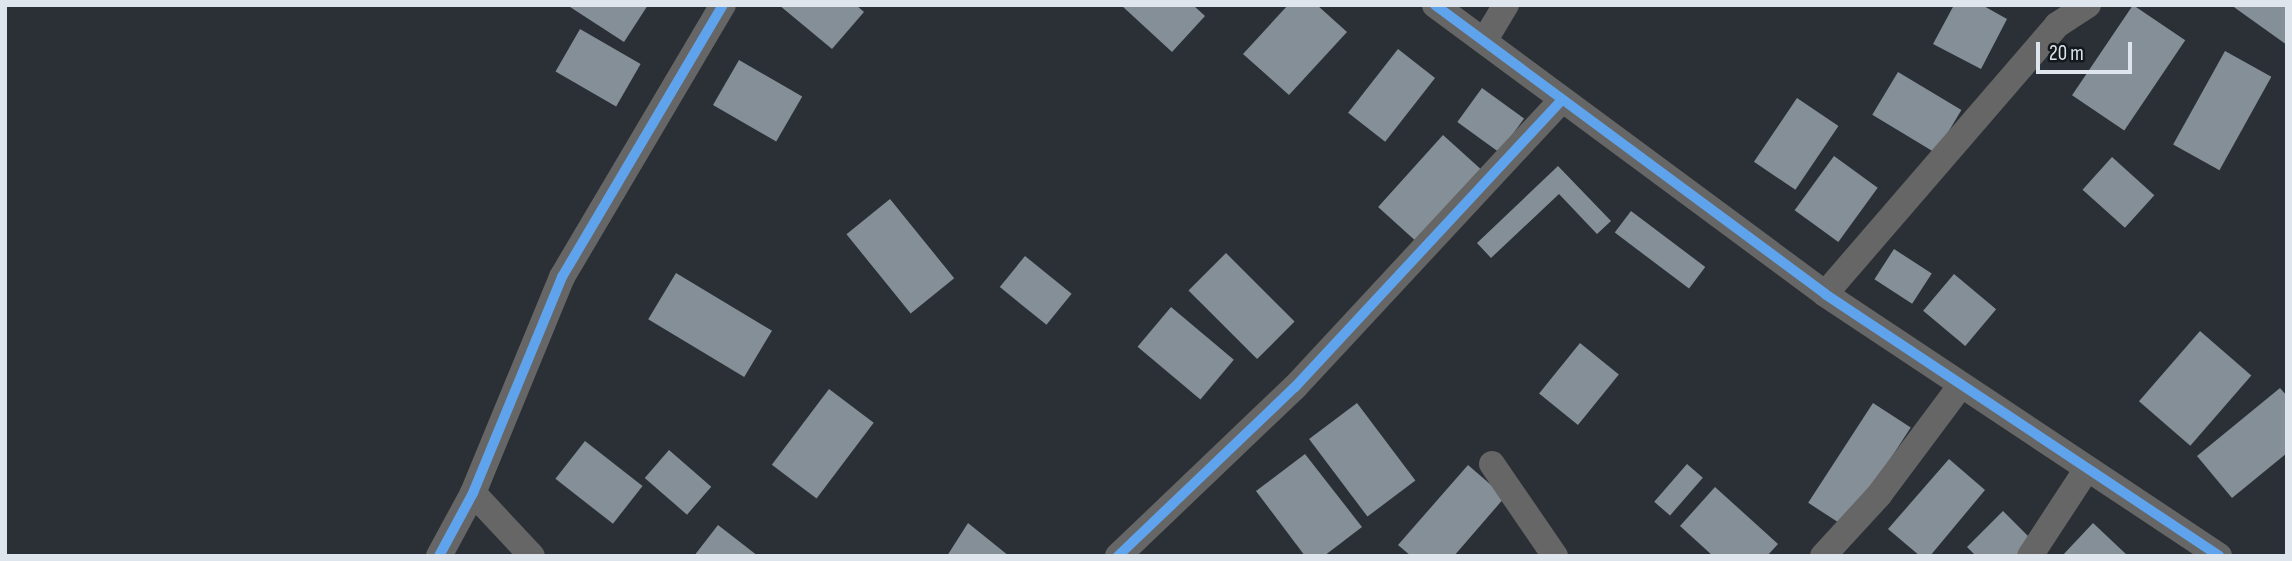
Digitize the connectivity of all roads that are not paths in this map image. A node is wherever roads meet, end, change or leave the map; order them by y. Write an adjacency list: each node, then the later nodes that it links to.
1 (723, 5): 11 (street)
2 (1435, 5): 5 (street)
3 (1506, 5): 5 (street)
4 (2088, 5): 7 (street)
5 (1486, 38): 6 (street)
6 (1560, 102): 7 (street); 14 (street)
7 (1825, 294): 8 (street)
8 (1961, 386): 10 (street); 16 (street)
9 (1492, 464): 15 (street)
10 (2087, 469): 17 (street); 18 (street)
11 (473, 493): 12 (street); 13 (street)
12 (439, 556)
13 (532, 556)
14 (1118, 556)
15 (1555, 556)
16 (1823, 556)
17 (2030, 556)
18 (2219, 556)

